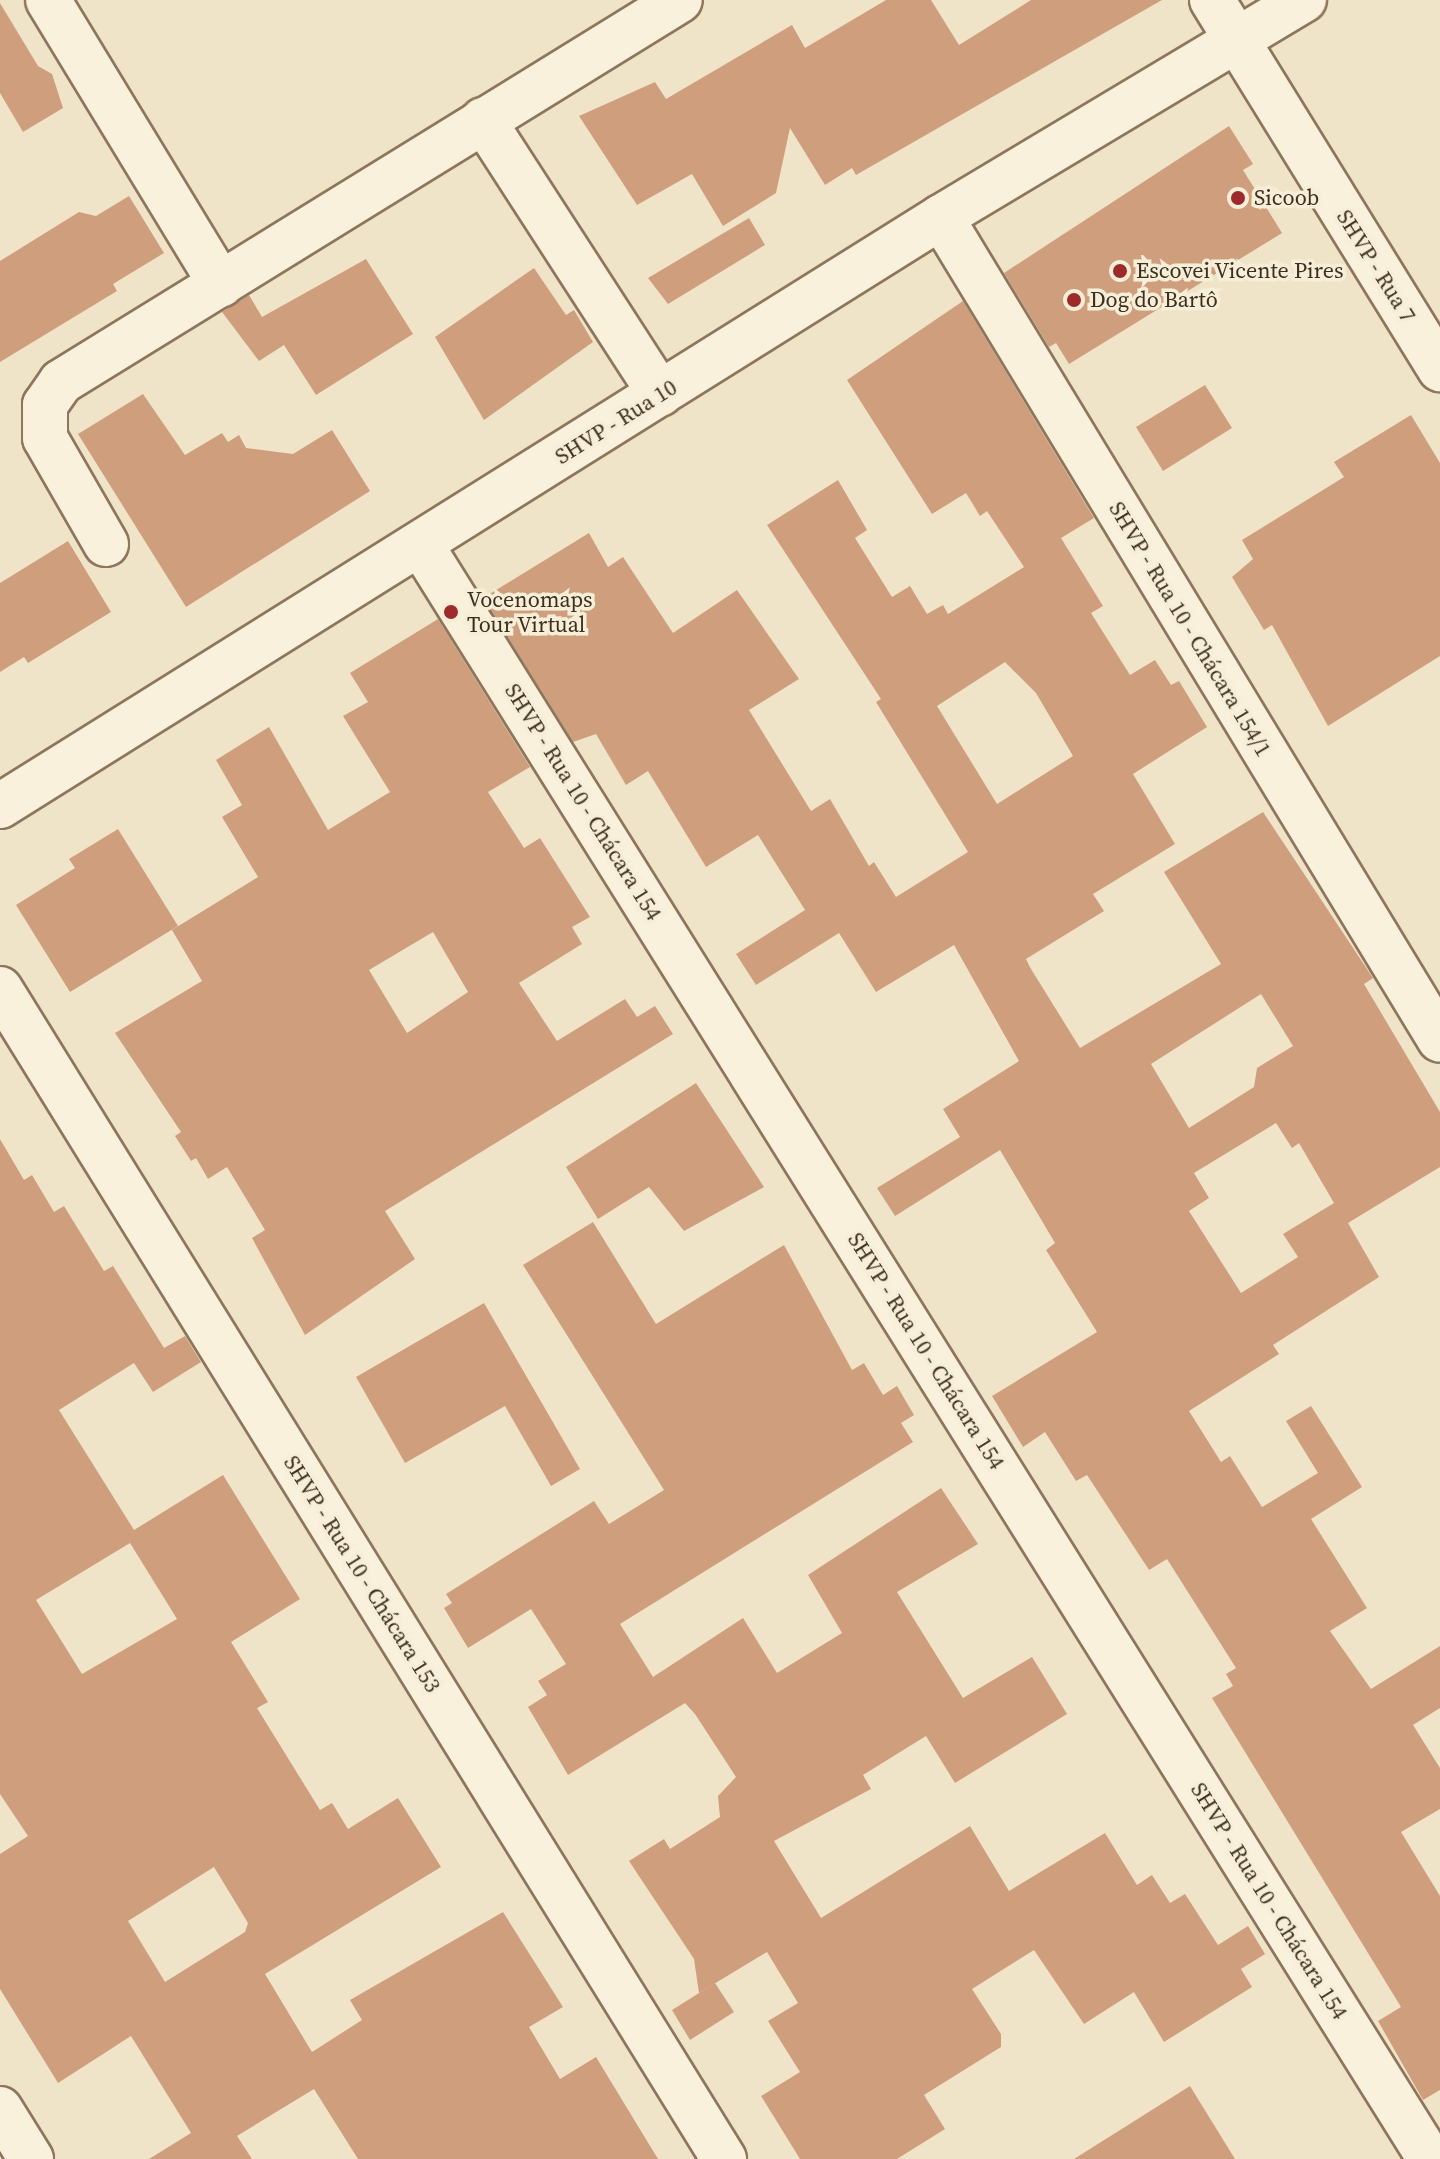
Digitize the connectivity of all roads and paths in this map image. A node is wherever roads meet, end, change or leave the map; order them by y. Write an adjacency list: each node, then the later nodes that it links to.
1 (48, 0): 8 (street)
2 (680, 0): 6 (street)
3 (1212, 0): 5 (street, SHVP - Rua 7)
4 (1304, 0): 5 (street, SHVP - Rua 10)
5 (1236, 43): 7 (street, SHVP - Rua 10); 9 (street, SHVP - Rua 7)
6 (483, 120): 8 (street); 10 (street)
7 (941, 217): 10 (street, SHVP - Rua 10); 15 (street, SHVP - Rua 10 - Chácara 154/1)
8 (221, 284): 11 (street)
9 (1440, 369)
10 (660, 394): 12 (street, SHVP - Rua 10)
11 (106, 544)
12 (421, 545): 13 (street, SHVP - Rua 10); 19 (street, SHVP - Rua 10 - Chácara 154)
13 (0, 806)
14 (0, 989): 18 (street, SHVP - Rua 10 - Chácara 153)
15 (1440, 1040)
16 (0, 2109): 17 (street)
17 (31, 2159)
18 (724, 2159)
19 (1430, 2159)

